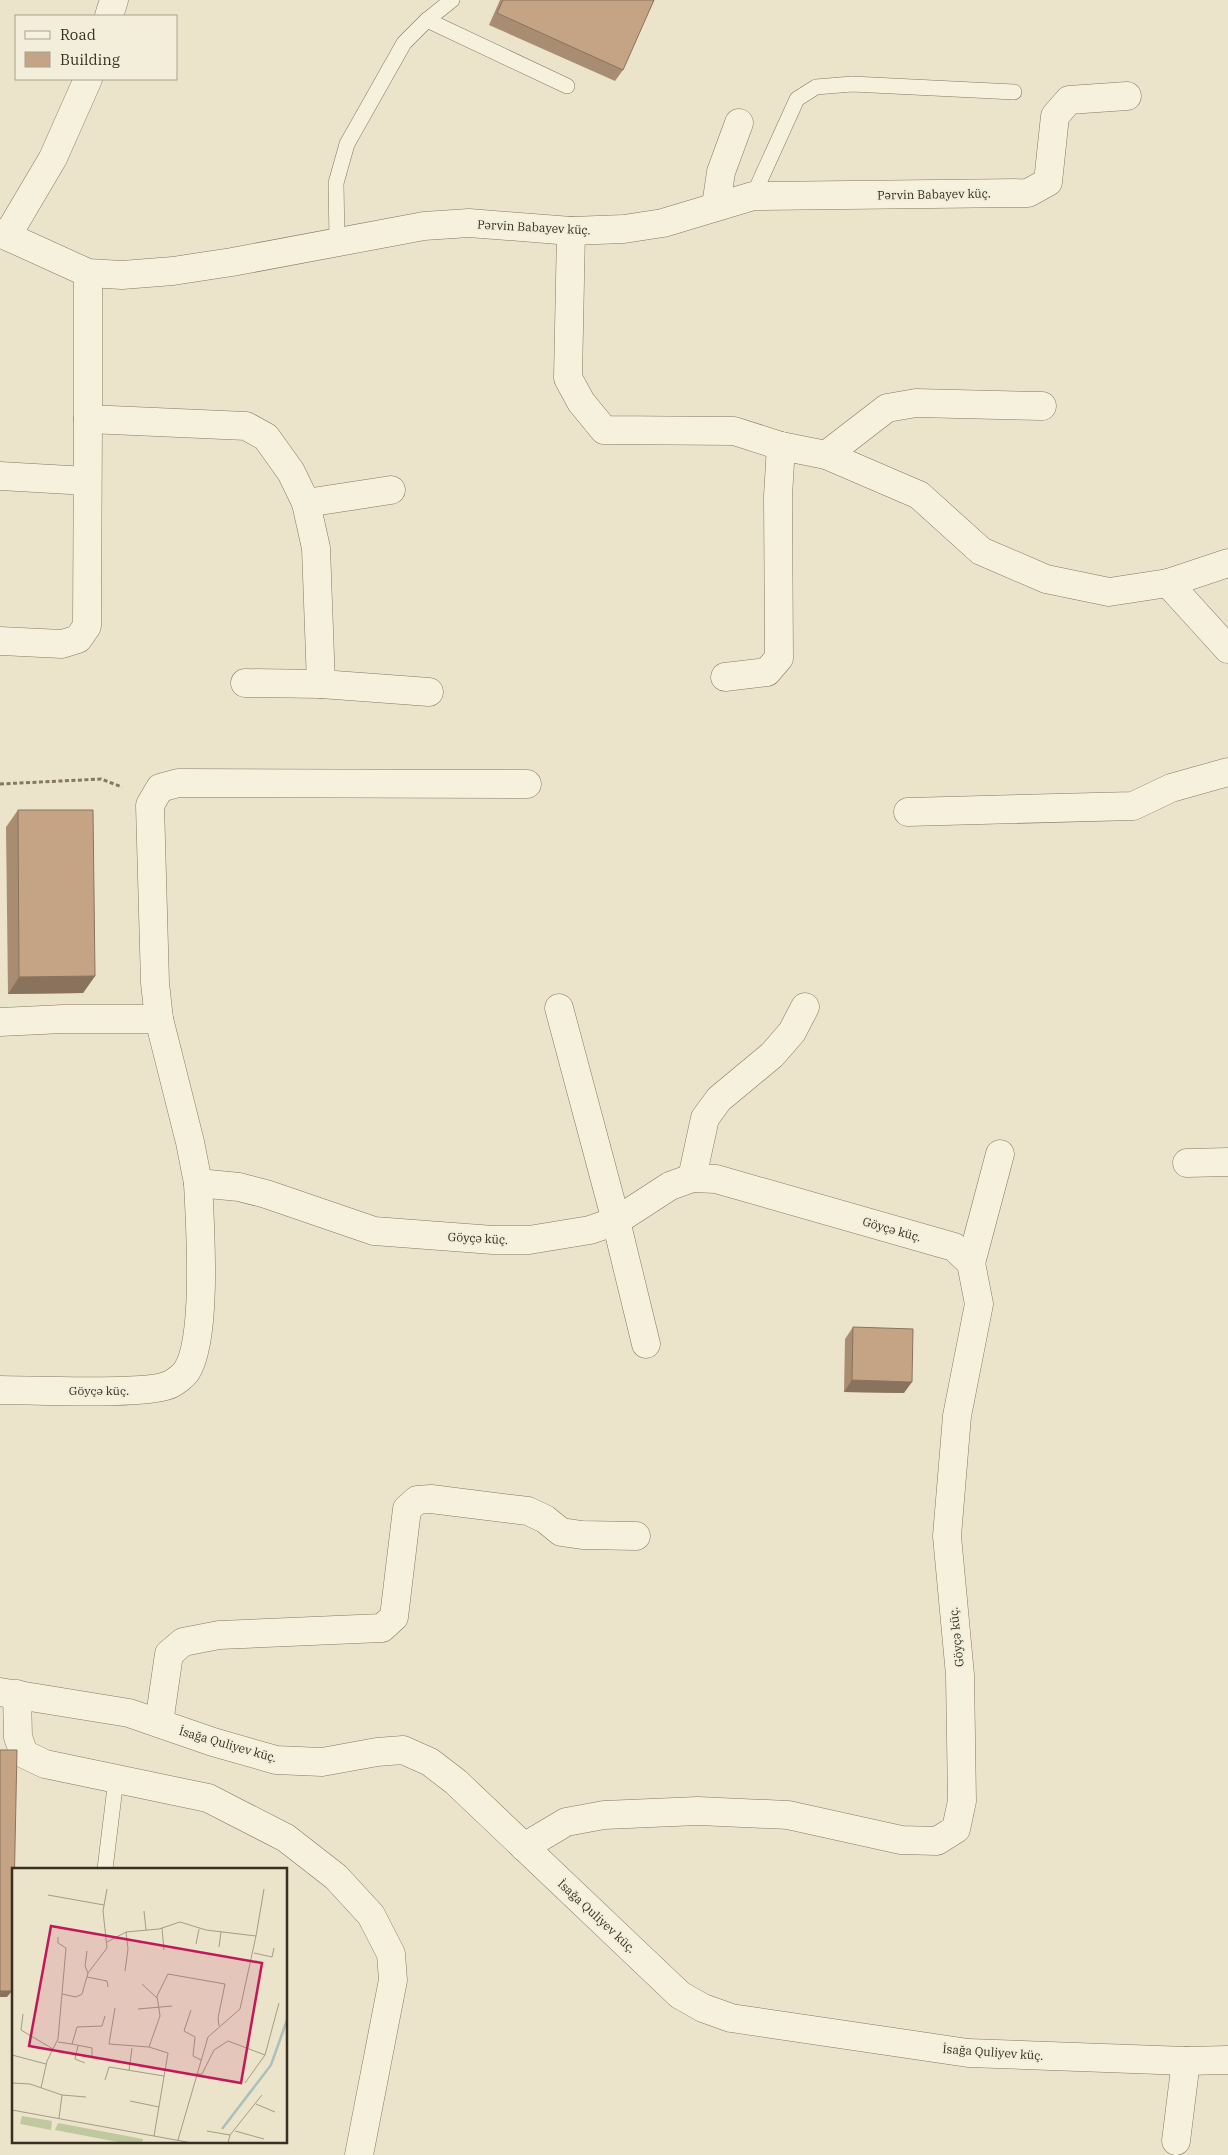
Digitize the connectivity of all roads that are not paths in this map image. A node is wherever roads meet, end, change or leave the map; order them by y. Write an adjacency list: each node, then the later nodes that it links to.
1 (114, 0): 3 (street)
2 (452, 0): 4 (lane)
3 (109, 15)
4 (427, 20): 6 (lane); 14 (lane)
5 (88, 80): 13 (street)
6 (567, 86)
7 (1014, 92): 10 (lane)
8 (1127, 96): 10 (street, Pərvin Babayev küç.)
9 (739, 122): 11 (street)
10 (753, 196): 11 (street, Pərvin Babayev küç.)
11 (716, 206): 12 (street, Pərvin Babayev küç.)
12 (571, 231): 14 (street, Pərvin Babayev küç.); 18 (street)
13 (3, 234): 15 (street, Pərvin Babayev küç.)
14 (337, 242): 15 (street, Pərvin Babayev küç.)
15 (88, 273): 17 (street)
16 (1042, 406): 19 (street)
17 (88, 419): 21 (street); 23 (street)
18 (781, 446): 19 (street); 28 (street)
19 (826, 455): 25 (street)
20 (0, 476): 21 (street)
21 (87, 481): 26 (street)
22 (391, 490): 23 (street)
23 (306, 504): 30 (street)
24 (1228, 562): 25 (street)
25 (1168, 583): 27 (street)
26 (0, 641)
27 (1228, 649)
28 (725, 677)
29 (244, 683): 30 (street)
30 (321, 684): 31 (street)
31 (429, 692)
32 (1228, 772): 34 (street)
33 (527, 784): 37 (street)
34 (908, 812)
35 (805, 1007): 42 (street)
36 (559, 1008): 44 (street)
37 (159, 1019): 38 (street); 43 (street)
38 (0, 1022)
39 (1000, 1154): 45 (street)
40 (1228, 1162): 41 (street)
41 (1187, 1163)
42 (692, 1178): 44 (street, Göyçə küç.); 45 (street, Göyçə küç.)
43 (198, 1183): 44 (street, Göyçə küç.); 47 (street, Göyçə küç.)
44 (616, 1221): 46 (street)
45 (971, 1263): 52 (street, Göyçə küç.)
46 (646, 1344)
47 (0, 1390)
48 (636, 1536): 50 (street)
49 (8, 1693): 50 (street, İsağa Quliyev küç.); 51 (street)
50 (159, 1723): 52 (street, İsağa Quliyev küç.)
51 (116, 1779): 53 (lane); 57 (street)
52 (524, 1847): 55 (street, İsağa Quliyev küç.)
53 (105, 1868)
54 (1228, 2060): 55 (street, İsağa Quliyev küç.)
55 (1186, 2061): 56 (street)
56 (1176, 2141)
57 (358, 2155)

